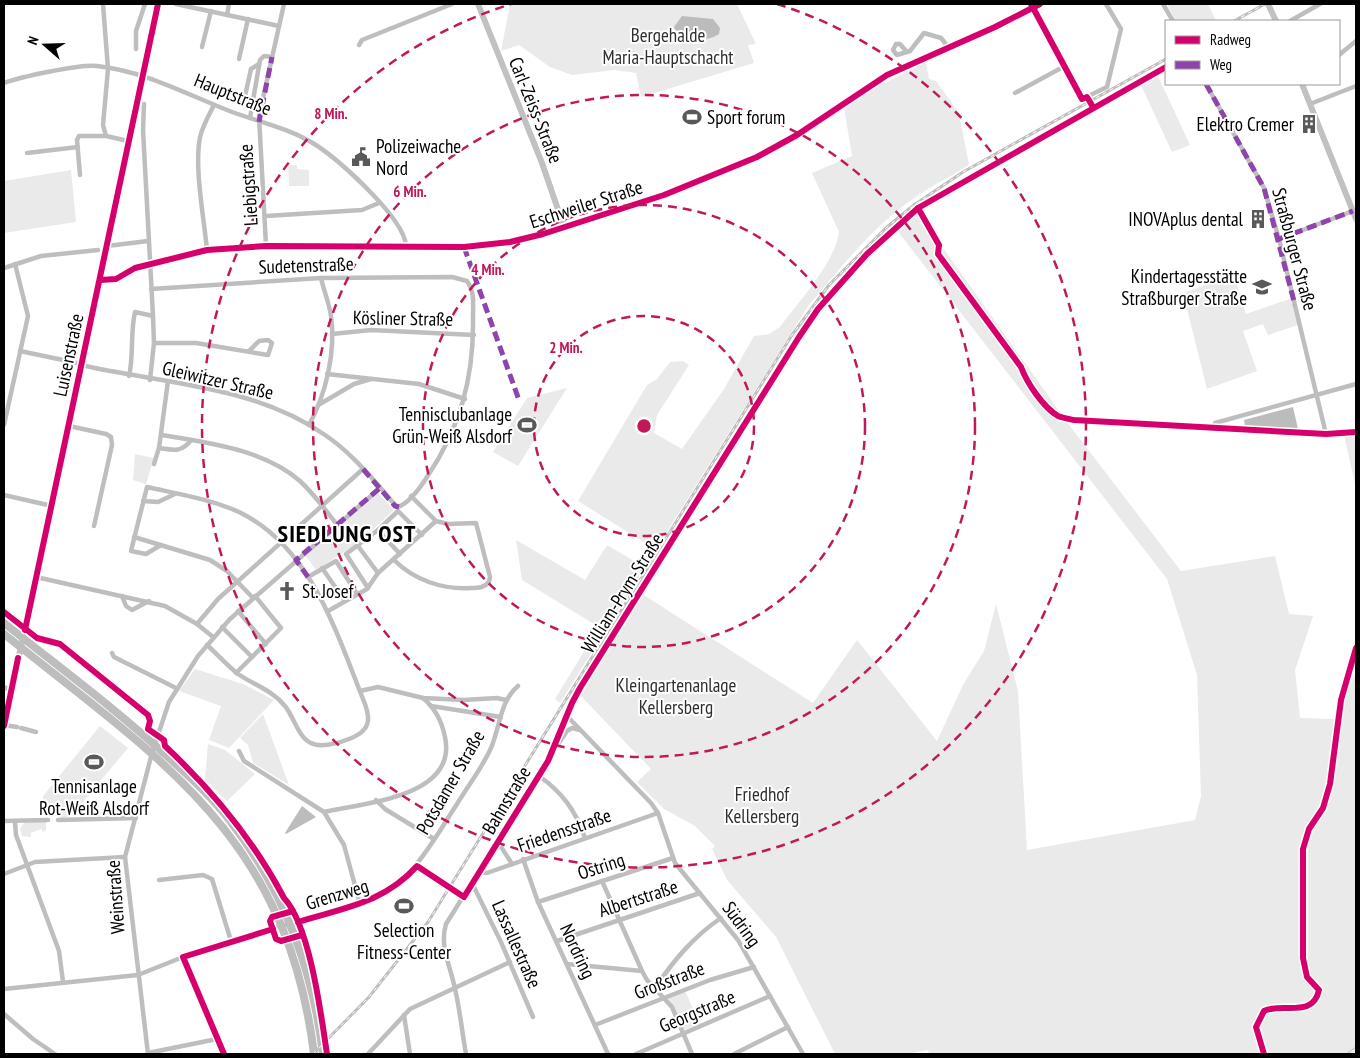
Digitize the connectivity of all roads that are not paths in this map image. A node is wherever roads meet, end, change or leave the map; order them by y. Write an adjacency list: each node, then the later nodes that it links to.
1 (103, 4): 33 (street)
2 (144, 4): 26 (street)
3 (158, 4): 34 (street, Luisenstraße)
4 (176, 4): 15 (street)
5 (229, 4): 16 (street)
6 (284, 4): 21 (street, Liebigstraße)
7 (452, 4): 23 (street)
8 (478, 4): 55 (street, Carl-Zeiss-Straße)
9 (1040, 4): 14 (street, Eschweiler Straße)
10 (1106, 4): 32 (street)
11 (1163, 4): 18 (street)
12 (1268, 4): 19 (street)
13 (1320, 4): 20 (street)
14 (1032, 6): 25 (street, Eschweiler Straße); 32 (street)
15 (211, 11): 16 (street); 24 (street)
16 (227, 15): 17 (street)
17 (248, 19): 21 (street); 30 (street)
18 (1171, 20)
19 (1276, 20)
20 (1292, 20)
21 (279, 26): 29 (street, Liebigstraße)
22 (1356, 41): 28 (street)
23 (359, 45)
24 (202, 47)
25 (949, 48): 27 (street); 55 (street, Eschweiler Straße)
26 (136, 49)
27 (907, 52)
28 (1340, 54)
29 (272, 56): 31 (street); 45 (street, Liebigstraße)
30 (239, 59)
31 (259, 64): 40 (street); 40 (street)
32 (1063, 66): 39 (street)
33 (108, 68): 34 (street, Hauptstraße); 35 (street, Hauptstraße); 46 (street)
34 (142, 77): 43 (street, Hauptstraße); 47 (street, Luisenstraße)
35 (4, 83)
36 (1207, 85): 56 (street, Straßburger Straße)
37 (1302, 85): 42 (street)
38 (1356, 86): 42 (street)
39 (1015, 93)
40 (252, 102): 44 (street)
41 (144, 104): 57 (street)
42 (1310, 104): 52 (street)
43 (214, 105): 44 (street, Hauptstraße); 62 (street)
44 (250, 118): 45 (street, Hauptstraße)
45 (259, 122): 51 (street, Hauptstraße); 53 (street, Liebigstraße)
46 (106, 136): 47 (street); 48 (street)
47 (128, 141): 59 (street, Luisenstraße)
48 (78, 147): 49 (street); 50 (street)
49 (27, 153)
50 (80, 175)
51 (379, 203): 53 (street); 58 (street, Hauptstraße)
52 (1353, 211): 54 (street); 56 (street)
53 (266, 216): 60 (street, Liebigstraße)
54 (1356, 219)
55 (564, 227): 58 (street, Eschweiler Straße)
56 (1279, 239): 82 (street, Straßburger Straße)
57 (148, 241): 59 (street); 64 (street)
58 (406, 245): 60 (street, Eschweiler Straße)
59 (107, 246): 67 (street, Luisenstraße)
60 (266, 246): 62 (street, Eschweiler Straße)
61 (98, 250): 63 (street)
62 (207, 250): 64 (street, Eschweiler Straße)
63 (15, 264): 65 (street); 73 (street)
64 (150, 264): 67 (street, Eschweiler Straße); 68 (street)
65 (4, 268)
66 (321, 278): 68 (street, Sudetenstraße); 70 (street); 71 (street, Sudetenstraße)
67 (100, 280): 75 (street, Luisenstraße)
68 (151, 289): 69 (street)
69 (153, 316): 72 (street); 77 (street)
70 (332, 334): 71 (street, Kösliner Straße); 76 (street)
71 (474, 335): 83 (street)
72 (154, 343): 74 (street); 79 (street)
73 (20, 351): 75 (street, Gleiwitzer Straße); 86 (street)
74 (249, 351): 74 (street)
75 (81, 365): 77 (street, Gleiwitzer Straße); 88 (street, Luisenstraße)
76 (327, 374): 78 (street); 84 (street)
77 (129, 376): 79 (street, Gleiwitzer Straße)
78 (377, 378): 83 (street); 84 (street)
79 (150, 380): 80 (street, Gleiwitzer Straße)
80 (168, 381): 87 (street, Gleiwitzer Straße); 90 (street)
81 (1356, 384): 82 (street)
82 (1316, 395): 85 (street); 89 (street, Straßburger Straße)
83 (465, 399): 99 (street)
84 (320, 404): 87 (street)
85 (1215, 424)
86 (4, 425)
87 (309, 425): 94 (street, Gleiwitzer Straße)
88 (69, 426): 101 (street, Luisenstraße); 105 (street, Luisenstraße)
89 (1326, 434)
90 (162, 435): 91 (street); 92 (street)
91 (190, 440): 92 (street); 102 (street)
92 (159, 448): 93 (street)
93 (154, 464)
94 (363, 469): 95 (street, Gleiwitzer Straße); 102 (street)
95 (380, 488): 99 (street, Gleiwitzer Straße); 104 (street, Weinstraße)
96 (705, 488): 148 (street, William-Prym-Straße)
97 (175, 493): 100 (street); 100 (street); 109 (street)
98 (4, 495): 101 (street)
99 (411, 496): 103 (street)
100 (143, 501): 108 (street)
101 (52, 506): 117 (street, Luisenstraße)
102 (322, 506): 104 (street); 109 (street)
103 (436, 520): 107 (street); 114 (street)
104 (337, 525): 113 (street, Weinstraße)
105 (94, 526)
106 (378, 530): 107 (street); 111 (street); 112 (street)
107 (422, 535): 112 (street)
108 (134, 537): 110 (street); 110 (street)
109 (281, 543): 113 (street); 119 (street)
110 (161, 544): 119 (street)
111 (358, 546): 116 (street); 120 (street)
112 (400, 554): 114 (street)
113 (296, 560): 118 (street); 123 (street, Weinstraße)
114 (394, 560): 116 (street)
115 (322, 568): 118 (street); 121 (street); 125 (street)
116 (378, 573): 120 (street)
117 (36, 576): 122 (street); 133 (street, Luisenstraße)
118 (308, 577): 127 (street)
119 (238, 581): 123 (street); 129 (street)
120 (368, 588): 121 (street)
121 (357, 594): 125 (street)
122 (122, 596): 124 (street); 124 (street)
123 (254, 597): 126 (street, Weinstraße); 134 (street)
124 (149, 601): 129 (street)
125 (345, 601): 127 (street)
126 (238, 611): 130 (street, Weinstraße); 134 (street)
127 (328, 611): 144 (street)
128 (4, 623): 133 (main road)
129 (197, 624): 132 (street)
130 (222, 627): 132 (street, Weinstraße); 138 (street)
131 (4, 634): 136 (main road)
132 (213, 637): 135 (street, Weinstraße)
133 (23, 638): 136 (street, Luisenstraße); 153 (main road)
134 (266, 644): 138 (street)
135 (207, 645): 139 (street); 142 (street, Weinstraße)
136 (21, 648): 143 (street, Luisenstraße); 156 (main road)
137 (112, 654): 142 (street)
138 (252, 657): 139 (street)
139 (236, 673): 144 (street)
140 (518, 686): 146 (street, Potsdamer Straße)
141 (4, 687): 143 (street)
142 (176, 688): 153 (street, Weinstraße)
143 (11, 691): 150 (street, Luisenstraße)
144 (360, 691): 145 (street)
145 (423, 698): 146 (street); 147 (street)
146 (506, 700): 149 (street, Potsdamer Straße)
147 (432, 706): 149 (street); 158 (street)
148 (566, 715): 151 (street); 154 (street, Bahnstraße)
149 (501, 716): 167 (street, Potsdamer Straße)
150 (4, 725): 152 (street)
151 (580, 730): 154 (street, Bahnstraße); 160 (street)
152 (36, 732)
153 (155, 744): 156 (street, Weinstraße); 186 (main road)
154 (553, 751): 157 (street, Bahnstraße)
155 (239, 752): 159 (street)
156 (152, 753): 161 (street, Weinstraße); 186 (main road)
157 (539, 776): 166 (street); 168 (street, Bahnstraße)
158 (376, 800): 159 (street); 167 (street)
159 (324, 812): 183 (street)
160 (658, 813): 166 (street, Friedensstraße); 170 (street, Südring)
161 (136, 818): 163 (street); 169 (street, Weinstraße)
162 (48, 820): 165 (street)
163 (58, 820)
164 (4, 821): 165 (street)
165 (15, 822): 173 (street)
166 (585, 838): 171 (street, Friedensstraße)
167 (434, 839): 174 (street, Potsdamer Straße)
168 (498, 842): 172 (street); 175 (street, Bahnstraße)
169 (125, 857): 173 (street); 194 (street, Weinstraße)
170 (673, 858): 178 (street, Ostring); 180 (street, Südring)
171 (523, 859): 172 (street, Friedensstraße); 182 (street, Nordring)
172 (512, 864): 175 (street, Friedensstraße)
173 (27, 865): 176 (street); 195 (street)
174 (417, 866): 181 (street); 183 (street, Grenzweg)
175 (479, 872): 179 (street, Bahnstraße)
176 (4, 874)
177 (159, 880): 188 (street)
178 (602, 881): 182 (street, Ostring); 185 (street)
179 (472, 884): 181 (street, Bahnstraße); 190 (street, Lassallestraße)
180 (700, 894): 184 (street, Südring); 185 (street, Albertstraße)
181 (464, 896): 196 (street, Bahnstraße)
182 (538, 902): 187 (street, Nordring)
183 (360, 904): 186 (street, Grenzweg)
184 (721, 918): 192 (street, Südring); 197 (street)
185 (619, 919): 187 (street, Albertstraße); 193 (street)
186 (286, 924): 188 (street, Grenzweg); 211 (main road); 212 (main road)
187 (557, 941): 191 (street, Nordring)
188 (231, 942): 189 (street, Grenzweg)
189 (183, 957): 194 (street, Grenzweg); 207 (street)
190 (510, 962): 196 (street); 203 (street, Lassallestraße)
191 (567, 964): 193 (street); 204 (street, Nordring)
192 (754, 967): 199 (street, Südring); 200 (street, Großstraße)
193 (642, 972): 197 (street)
194 (138, 975): 195 (street, Grenzweg); 208 (street, Weinstraße)
195 (63, 982): 198 (street, Grenzweg)
196 (455, 988): 202 (street); 215 (street, Bahnstraße)
197 (656, 988): 200 (street)
198 (4, 989)
199 (770, 996): 205 (street, Südring); 206 (street, Georgstraße)
200 (665, 997): 204 (street, Großstraße); 206 (street)
201 (4, 1014): 209 (street)
202 (404, 1015): 213 (street); 214 (street)
203 (532, 1017)
204 (595, 1024): 216 (street, Nordring)
205 (788, 1028): 219 (street); 220 (street, Südring)
206 (683, 1033): 217 (street, Georgstraße); 218 (street)
207 (217, 1038): 208 (street); 210 (street)
208 (148, 1053)
209 (55, 1054)
210 (224, 1054)
211 (314, 1054)
212 (323, 1054)
213 (368, 1054)
214 (410, 1054)
215 (466, 1054)
216 (608, 1054)
217 (636, 1054)
218 (692, 1054)
219 (734, 1054)
220 (803, 1054)

